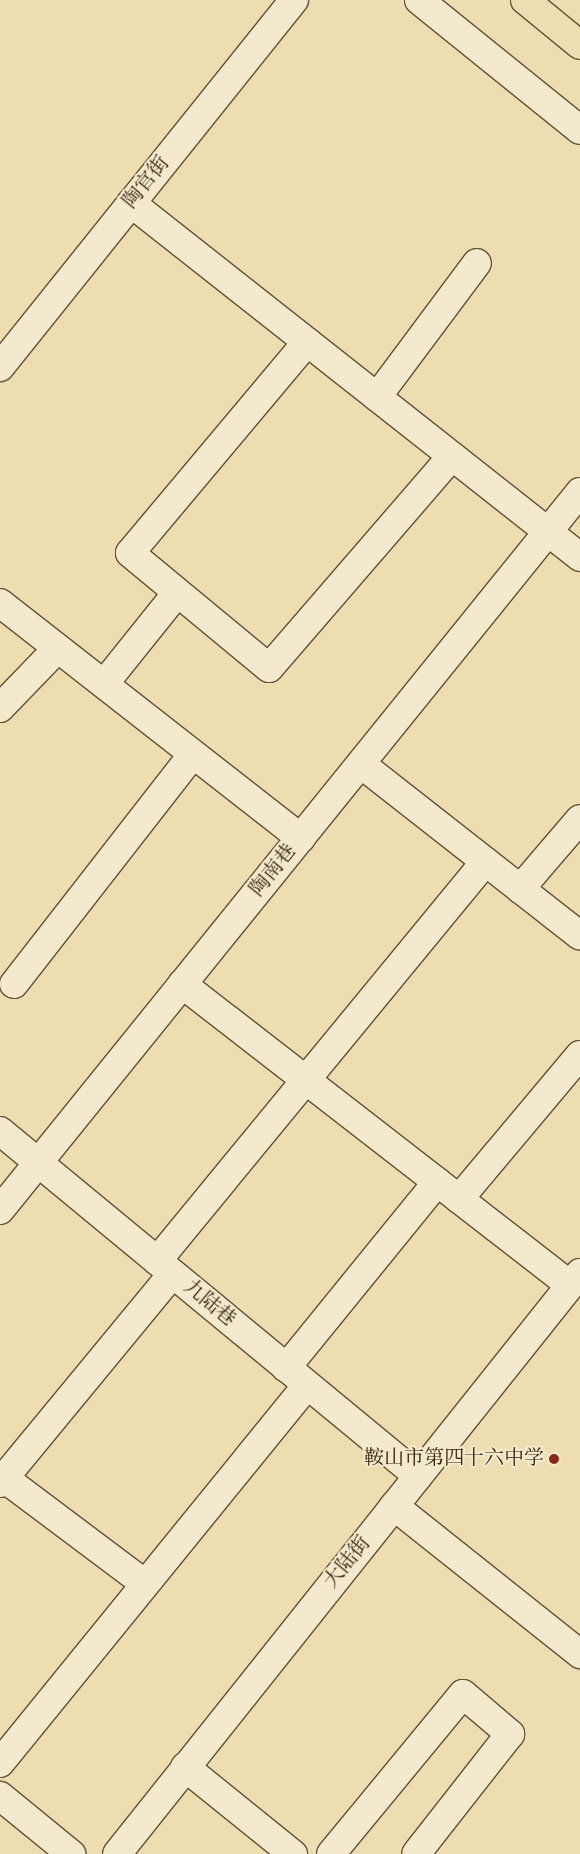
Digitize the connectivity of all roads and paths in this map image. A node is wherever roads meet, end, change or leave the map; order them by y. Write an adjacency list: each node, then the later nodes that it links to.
1 (294, 0): 6 (street, 陶官街)
2 (419, 0): 5 (street)
3 (525, 0): 4 (main road)
4 (580, 45)
5 (580, 130)
6 (131, 203): 8 (street); 9 (street, 陶官街)
7 (477, 263): 10 (street)
8 (307, 342): 10 (street); 15 (street)
9 (5, 351)
10 (377, 397): 11 (street)
11 (452, 456): 13 (street); 15 (street)
12 (580, 492): 13 (street, 陶南巷)
13 (548, 532): 14 (street); 21 (street, 陶南巷)
14 (580, 557)
15 (177, 593): 18 (street)
16 (0, 603): 17 (street)
17 (58, 648): 18 (street); 19 (street)
18 (104, 684): 20 (street)
19 (0, 708)
20 (193, 754): 23 (street); 27 (street)
21 (361, 764): 23 (street, 陶南巷); 24 (street)
22 (580, 819): 25 (street)
23 (301, 838): 28 (street, 陶南巷)
24 (485, 862): 25 (street); 30 (street)
25 (520, 889): 26 (street)
26 (580, 936)
27 (14, 984)
28 (182, 984): 30 (street); 32 (street, 陶南巷)
29 (580, 1055): 34 (street)
30 (307, 1081): 33 (street); 36 (street)
31 (0, 1131): 32 (street, 九陆巷)
32 (38, 1163): 35 (street, 陶南巷); 36 (street, 九陆巷)
33 (437, 1182): 34 (street); 38 (street)
34 (459, 1199): 37 (street)
35 (0, 1210)
36 (164, 1267): 38 (street, 九陆巷); 41 (street)
37 (575, 1279): 40 (street, 大陆街)
38 (286, 1368): 39 (street, 九陆巷)
39 (307, 1385): 40 (street, 九陆巷); 43 (street)
40 (418, 1476): 42 (street, 大陆街)
41 (1, 1479): 43 (street)
42 (394, 1506): 44 (street); 46 (street, 大陆街)
43 (145, 1584): 45 (street)
44 (580, 1654)
45 (0, 1763)
46 (185, 1768): 49 (street, 大陆街); 50 (street)
47 (0, 1796): 48 (street)
48 (71, 1854)
49 (117, 1854)
50 (293, 1854)
51 (331, 1854): 52 (street)
52 (416, 1854)

